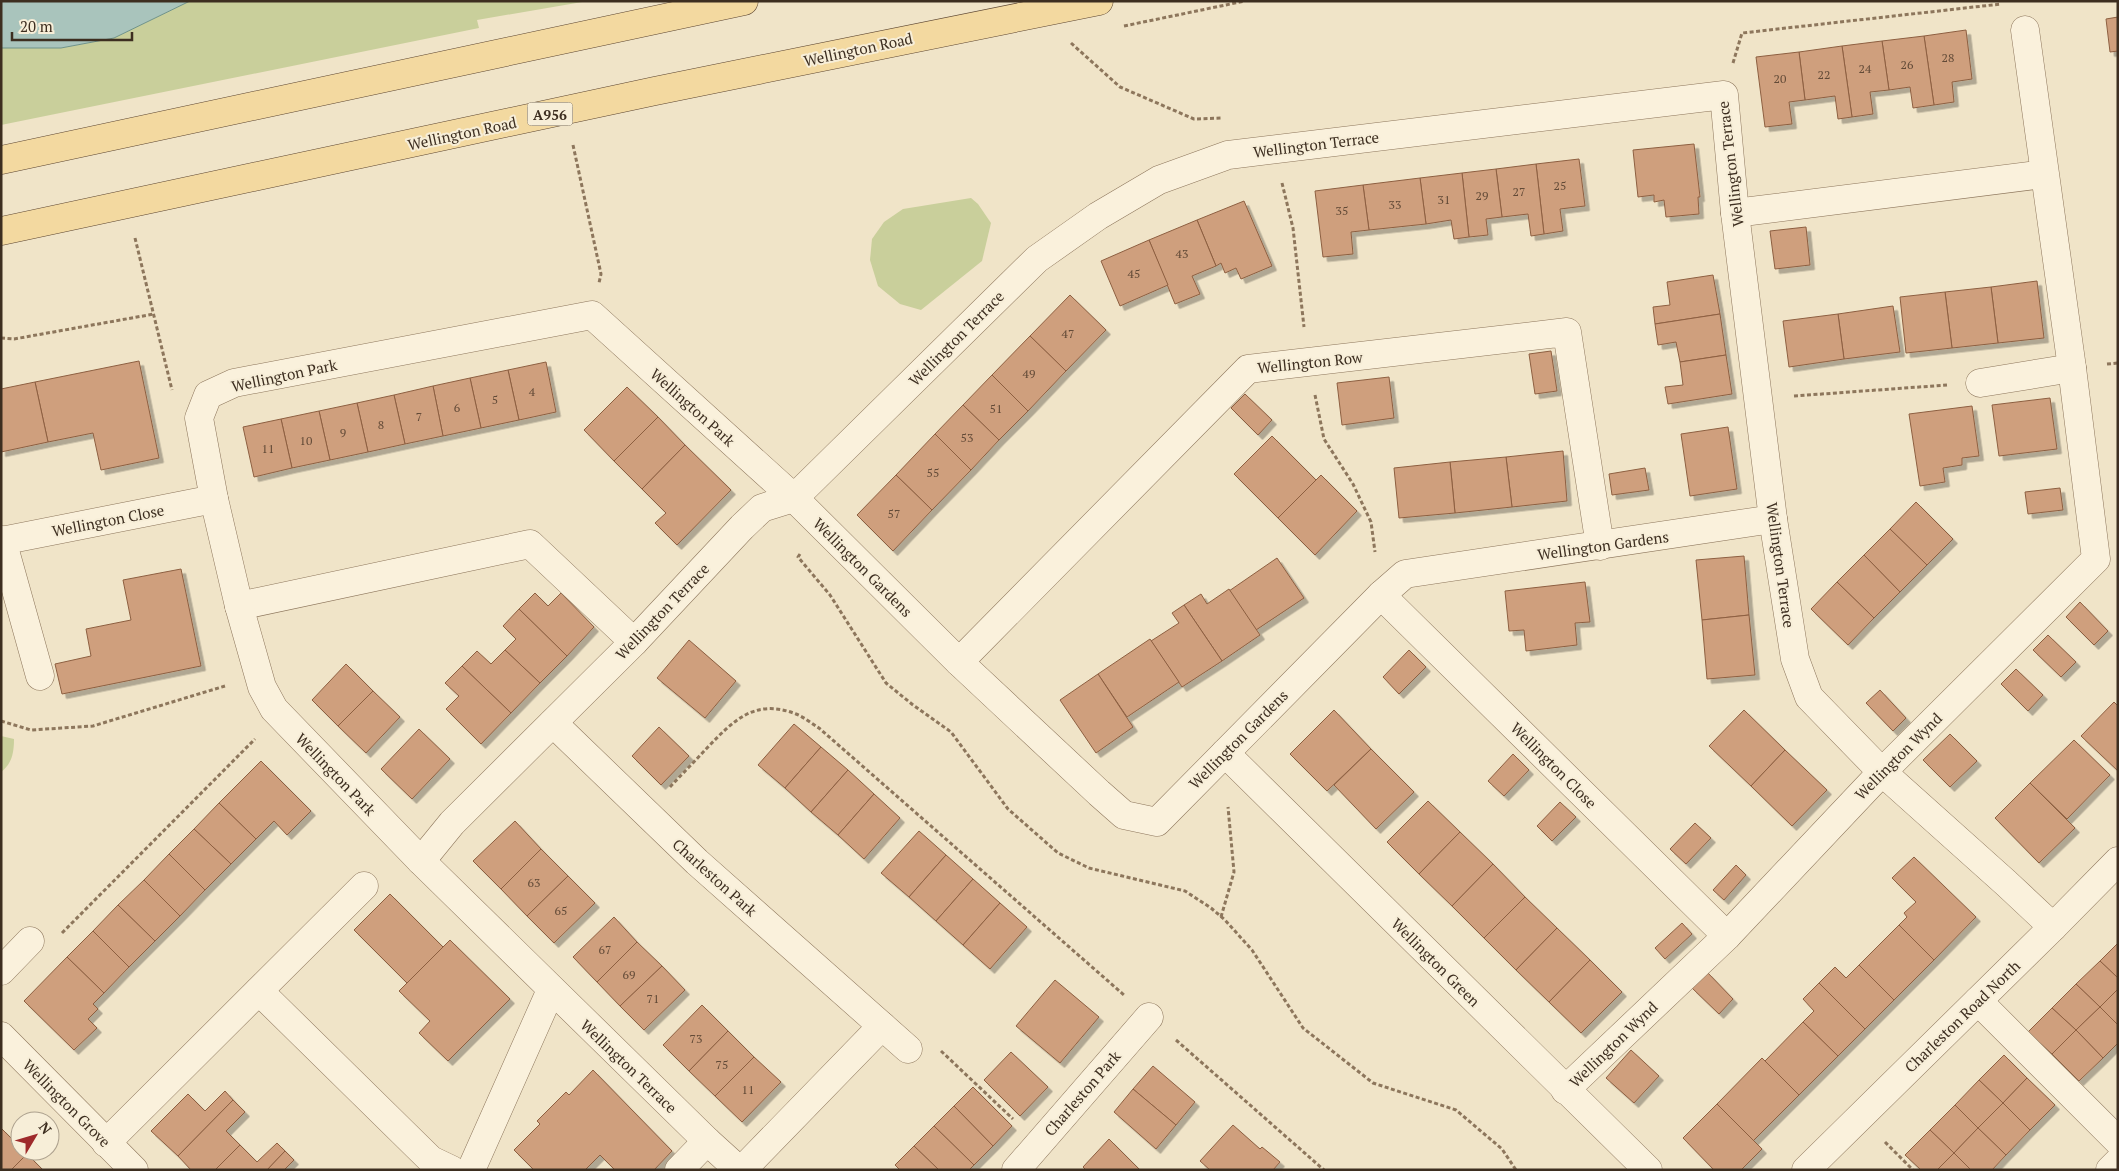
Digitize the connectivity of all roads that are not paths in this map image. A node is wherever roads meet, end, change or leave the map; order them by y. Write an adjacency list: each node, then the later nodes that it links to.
1 (744, 1): 4 (main road)
2 (1099, 1): 7 (main road, Wellington Road / A956)
3 (2024, 30): 5 (street)
4 (1, 160)
5 (2044, 174): 6 (street); 8 (street)
6 (1735, 213): 10 (street, Wellington Terrace); 12 (street, Wellington Terrace)
7 (1, 231)
8 (2072, 368): 9 (street); 22 (street, Wellington Wynd)
9 (1980, 383)
10 (794, 498): 11 (street, Wellington Park); 17 (street, Wellington Terrace); 18 (street, Wellington Gardens)
11 (214, 499): 13 (street, Wellington Close); 16 (street, Wellington Park)
12 (1773, 519): 14 (street, Wellington Gardens); 22 (street, Wellington Terrace)
13 (2, 541): 19 (street)
14 (1600, 546): 15 (street, Wellington Gardens); 18 (street, Wellington Row)
15 (1380, 595): 21 (street, Wellington Gardens); 27 (street, Wellington Close)
16 (239, 606): 17 (street); 23 (street, Wellington Park)
17 (634, 642): 20 (street, Wellington Terrace)
18 (959, 662): 21 (street, Wellington Gardens)
19 (40, 676)
20 (553, 723): 23 (street, Wellington Terrace); 34 (street, Charleston Park)
21 (1225, 753): 37 (street, Wellington Green)
22 (1882, 772): 26 (street, Wellington Terrace); 27 (street, Wellington Wynd)
23 (421, 861): 30 (street, Wellington Terrace)
24 (2118, 861): 26 (street, Charleston Road North)
25 (364, 886): 31 (street)
26 (2053, 927): 32 (street, Charleston Road North)
27 (1727, 936): 37 (street, Wellington Wynd)
28 (30, 941): 29 (street)
29 (1, 971)
30 (551, 990): 38 (street, Wellington Terrace); 44 (street)
31 (259, 991): 40 (street); 43 (street)
32 (1978, 1001): 39 (street); 49 (street, Charleston Road North)
33 (1149, 1016): 47 (street, Charleston Park)
34 (882, 1026): 36 (street, Charleston Park); 46 (street)
35 (1, 1036): 40 (street, Wellington Grove)
36 (908, 1049)
37 (1565, 1090): 48 (street, Wellington Green)
38 (706, 1141): 45 (street); 46 (street)
39 (2118, 1141)
40 (106, 1143): 42 (street, Wellington Grove)
41 (2118, 1162): 50 (street)
42 (134, 1170)
43 (452, 1170)
44 (471, 1170)
45 (679, 1170)
46 (741, 1170)
47 (1016, 1170)
48 (1648, 1170)
49 (1806, 1170)
50 (2110, 1170)

